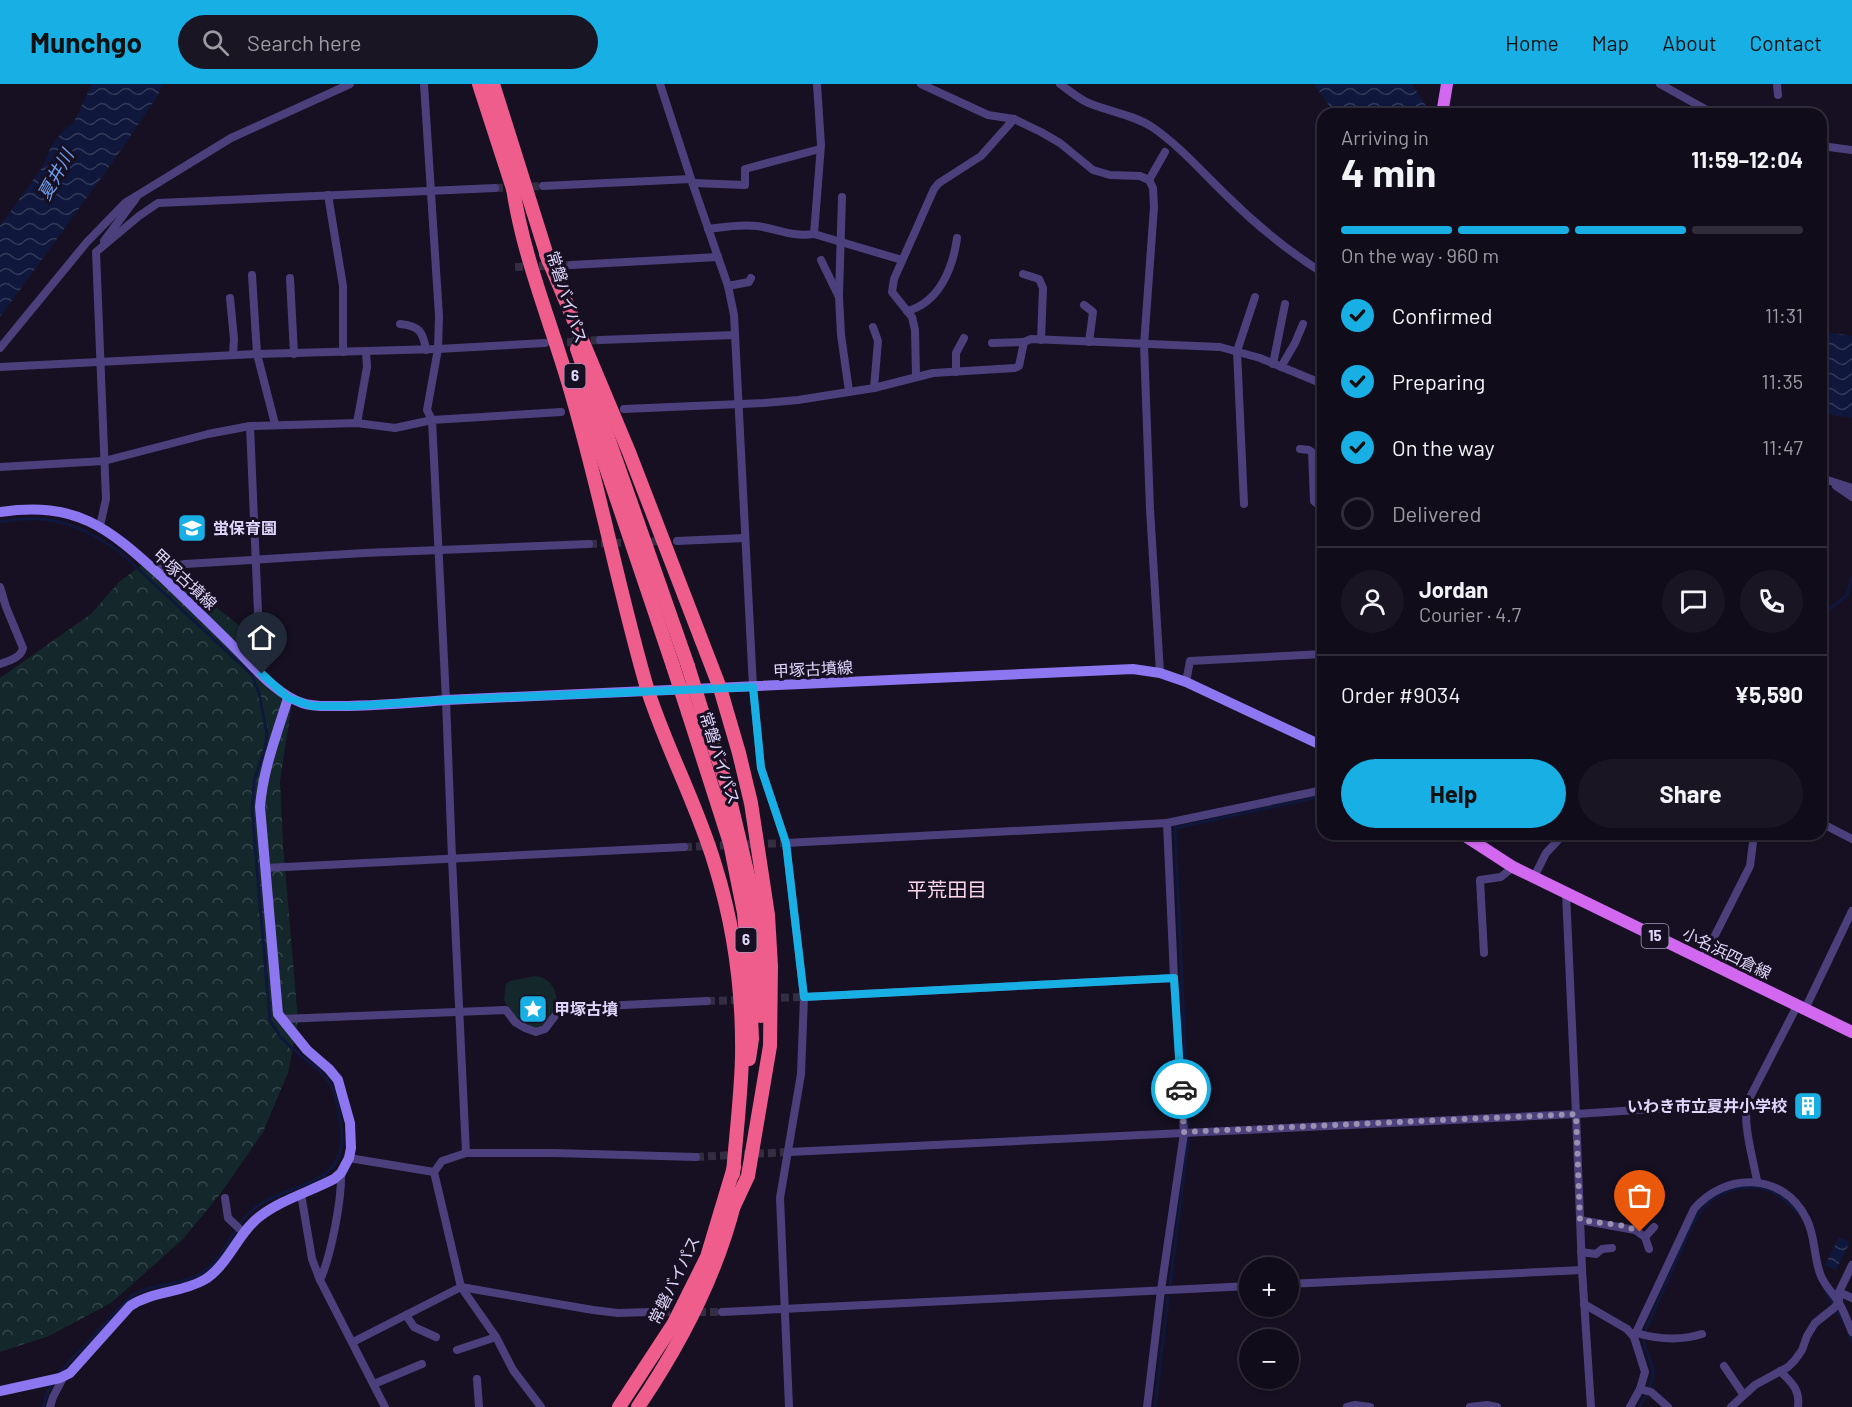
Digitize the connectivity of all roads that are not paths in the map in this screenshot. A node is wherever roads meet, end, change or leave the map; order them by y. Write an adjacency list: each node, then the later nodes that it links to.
1 (350, 84): 26 (street)
2 (424, 84): 25 (street)
3 (479, 84): 24 (highway, 常磐バイパス / 6)
4 (493, 84): 35 (highway, 常磐バイパス / 6)
5 (660, 84): 21 (street)
6 (817, 84): 17 (street)
7 (921, 84): 15 (street)
8 (1060, 84): 40 (street)
9 (1447, 84): 13 (main road)
10 (1660, 84): 14 (street)
11 (1777, 84): 12 (street)
12 (1778, 95)
13 (1443, 108)
14 (1703, 108)
15 (1014, 119): 20 (street); 38 (street)
16 (1827, 147): 18 (street)
17 (820, 149): 21 (street); 30 (street)
18 (1852, 150)
19 (1165, 152): 20 (street)
20 (1149, 180): 63 (street)
21 (692, 181): 22 (street); 29 (street)
22 (543, 186)
23 (495, 188): 25 (street)
24 (513, 188): 110 (highway, 常磐バイパス / 6); 115 (highway)
25 (429, 192): 27 (street); 65 (street)
26 (138, 195): 33 (street); 34 (street)
27 (328, 195): 33 (street); 69 (street)
28 (842, 197): 32 (street)
29 (708, 229): 30 (street); 36 (street)
30 (814, 234): 32 (street)
31 (957, 238): 51 (street)
32 (841, 243): 38 (street); 46 (street)
33 (98, 250): 34 (street); 73 (street)
34 (78, 254): 64 (street)
35 (546, 254): 110 (highway, 常磐バイパス / 6); 114 (highway)
36 (718, 258): 39 (street); 45 (street)
37 (821, 260): 46 (street)
38 (902, 260): 51 (street)
39 (571, 265)
40 (1317, 269)
41 (1023, 274): 58 (street)
42 (252, 275): 70 (street)
43 (290, 278): 71 (street)
44 (751, 278): 45 (street)
45 (728, 286): 55 (street)
46 (839, 297): 80 (street)
47 (1255, 297): 68 (street)
48 (230, 298): 72 (street)
49 (1285, 304): 74 (street)
50 (1084, 305): 60 (street)
51 (907, 311): 77 (street)
52 (400, 324): 66 (street)
53 (1303, 324): 74 (street)
54 (873, 327): 79 (street)
55 (735, 335): 57 (street); 81 (street)
56 (964, 338): 76 (street)
57 (600, 340)
58 (1041, 340): 59 (street); 60 (street)
59 (1024, 342): 61 (street); 76 (street)
60 (1089, 342): 63 (street)
61 (992, 343)
62 (545, 344): 65 (street)
63 (1144, 345): 68 (street); 111 (street)
64 (0, 348)
65 (438, 349): 66 (street); 84 (street)
66 (426, 350): 67 (street)
67 (366, 351): 69 (street); 85 (street)
68 (1237, 351): 74 (street); 95 (street)
69 (344, 352): 71 (street)
70 (257, 354): 71 (street); 72 (street); 86 (street)
71 (294, 354)
72 (233, 355): 73 (street)
73 (101, 363): 75 (street); 89 (street)
74 (1277, 365): 78 (street)
75 (0, 367)
76 (957, 372): 77 (street)
77 (916, 376): 79 (street)
78 (1317, 382)
79 (874, 388): 80 (street)
80 (849, 391): 81 (street)
81 (739, 404): 82 (street); 99 (street)
82 (624, 409)
83 (561, 412): 84 (street)
84 (432, 420): 85 (street); 102 (street)
85 (357, 423): 86 (street)
86 (275, 424): 87 (street)
87 (250, 426): 89 (street); 103 (street)
88 (1300, 449): 96 (street)
89 (104, 461): 90 (street); 98 (street)
90 (0, 467)
91 (1827, 480): 93 (street)
92 (1827, 481): 94 (street)
93 (1852, 488)
94 (1852, 497)
95 (1244, 504)
96 (1317, 504)
97 (0, 512): 98 (main road, 甲塚古墳線)
98 (100, 526): 104 (main road, 甲塚古墳線)
99 (745, 538): 100 (street); 113 (street)
100 (677, 541)
101 (590, 544): 102 (street)
102 (438, 552): 103 (street); 117 (street)
103 (256, 560): 104 (street); 109 (street)
104 (154, 570): 109 (main road, 甲塚古墳線)
105 (0, 587): 106 (street)
106 (3, 608): 108 (street)
107 (1317, 654): 112 (street)
108 (0, 664)
109 (252, 666): 116 (main road, 甲塚古墳線)
110 (680, 666): 118 (highway, 常磐バイパス / 6, bridge)
111 (1160, 673): 112 (main road, 甲塚古墳線); 113 (main road, 甲塚古墳線)
112 (1186, 682): 119 (main road, 甲塚古墳線)
113 (753, 687): 114 (main road, 甲塚古墳線); 127 (street)
114 (720, 688): 115 (main road, 甲塚古墳線); 157 (highway)
115 (649, 691): 117 (main road, 甲塚古墳線); 153 (highway)
116 (288, 698): 117 (main road, 甲塚古墳線); 131 (main road)
117 (446, 700): 129 (street)
118 (695, 711): 153 (highway, 常磐バイパス / 6); 157 (highway, 常磐バイパス / 6)
119 (1317, 741)
120 (1317, 791): 121 (street)
121 (1167, 824): 127 (street); 137 (street)
122 (1827, 826): 123 (street)
123 (1852, 839)
124 (1471, 840): 130 (main road, 小名浜四倉線 / 15)
125 (1558, 840): 132 (street)
126 (1753, 840): 136 (street)
127 (786, 843): 138 (street)
128 (684, 847): 129 (street)
129 (452, 858): 131 (street); 141 (street)
130 (1513, 867): 132 (main road, 小名浜四倉線 / 15); 135 (street)
131 (265, 868): 142 (main road)
132 (1534, 877): 133 (main road, 小名浜四倉線 / 15)
133 (1566, 893): 136 (main road, 小名浜四倉線 / 15); 145 (street)
134 (1852, 910): 140 (street)
135 (1484, 953)
136 (1702, 959): 140 (main road, 小名浜四倉線 / 15)
137 (1174, 978): 138 (street); 146 (street)
138 (804, 997): 147 (street)
139 (707, 1001): 141 (street)
140 (1801, 1007): 143 (main road, 小名浜四倉線 / 15); 144 (street)
141 (460, 1012): 142 (street); 148 (street)
142 (282, 1020): 150 (main road)
143 (1852, 1032)
144 (1747, 1103): 145 (street); 154 (street)
145 (1576, 1114): 146 (street); 158 (street)
146 (1188, 1132): 147 (street); 171 (street)
147 (789, 1152): 176 (street)
148 (466, 1153): 149 (street); 151 (street)
149 (696, 1157)
150 (349, 1158): 151 (street); 152 (main road)
151 (434, 1172): 170 (street)
152 (341, 1173): 155 (main road); 167 (street)
153 (733, 1174): 200 (highway, 常磐バイパス / 6)
154 (1757, 1181): 175 (street); 182 (street)
155 (301, 1194): 160 (main road); 167 (street)
156 (225, 1198): 160 (street)
157 (733, 1208): 201 (highway, 常磐バイパス / 6)
158 (1580, 1220): 161 (street); 164 (street)
159 (1654, 1227): 161 (street)
160 (239, 1229): 190 (main road)
161 (1645, 1237): 163 (street)
162 (1612, 1248): 164 (street)
163 (1649, 1249)
164 (1581, 1252): 166 (street)
165 (1852, 1265): 172 (street)
166 (1582, 1270): 168 (street); 174 (street)
167 (320, 1280): 185 (street)
168 (1299, 1283)
169 (1239, 1286): 171 (street)
170 (461, 1287): 177 (street); 179 (street); 184 (street)
171 (1161, 1290): 176 (street); 203 (street)
172 (1839, 1292): 173 (street); 175 (street)
173 (1852, 1298)
174 (1584, 1304): 182 (street); 208 (street)
175 (1836, 1305): 180 (street); 189 (street)
176 (784, 1309): 178 (street); 202 (street)
177 (650, 1312)
178 (722, 1312)
179 (406, 1315): 183 (street); 185 (street)
180 (1852, 1332)
181 (1702, 1334): 182 (street)
182 (1639, 1335): 193 (street)
183 (435, 1337)
184 (496, 1337): 186 (street); 199 (street)
185 (353, 1342): 192 (street)
186 (457, 1350)
187 (422, 1364): 192 (street)
188 (1724, 1366): 195 (street)
189 (1780, 1371): 195 (street); 212 (street)
190 (58, 1378): 194 (main road); 196 (street)
191 (477, 1379): 198 (street)
192 (374, 1384): 197 (street)
193 (1646, 1390): 209 (street); 210 (street)
194 (0, 1391)
195 (1743, 1394): 211 (street)
196 (50, 1407)
197 (385, 1407)
198 (479, 1407)
199 (539, 1407)
200 (620, 1407)
201 (638, 1407)
202 (789, 1407)
203 (1147, 1407)
204 (1347, 1407): 205 (street)
205 (1370, 1407)
206 (1470, 1407): 207 (street)
207 (1497, 1407)
208 (1591, 1407)
209 (1630, 1407)
210 (1668, 1407)
211 (1731, 1407)
212 (1798, 1407)

